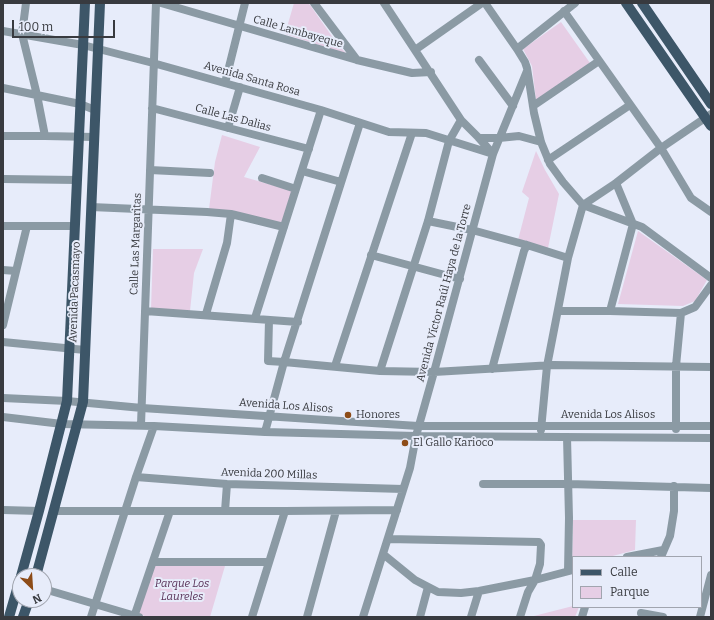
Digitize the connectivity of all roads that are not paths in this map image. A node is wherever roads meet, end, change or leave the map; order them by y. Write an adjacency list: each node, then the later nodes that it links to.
1 (26, 3): 17 (street)
2 (85, 3): 18 (main road, Avenida Pacasmayo)
3 (100, 3): 19 (main road, Avenida Pacasmayo)
4 (156, 3): 25 (street, Calle Las Margaritas)
5 (161, 3): 15 (street, Calle Lambayeque)
6 (245, 3): 15 (street)
7 (314, 3): 22 (street)
8 (395, 3): 13 (street)
9 (484, 3): 20 (street); 21 (street)
10 (574, 3): 14 (street)
11 (626, 3): 40 (main road)
12 (642, 3): 33 (main road)
13 (386, 6): 21 (street)
14 (564, 11): 20 (street); 24 (street)
15 (239, 26): 22 (street, Calle Lambayeque); 28 (street)
16 (3, 31): 17 (street, Avenida Santa Rosa)
17 (22, 34): 18 (street, Avenida Santa Rosa); 31 (street)
18 (83, 45): 19 (street, Avenida Santa Rosa); 32 (main road, Avenida Pacasmayo)
19 (98, 49): 25 (street, Avenida Santa Rosa); 38 (main road, Avenida Pacasmayo)
20 (517, 49): 26 (street)
21 (415, 50): 27 (street)
22 (357, 60): 27 (street, Calle Lambayeque)
23 (478, 60): 35 (street)
24 (599, 61): 34 (street); 36 (street)
25 (153, 62): 28 (street, Avenida Santa Rosa); 37 (street, Calle Las Margaritas)
26 (527, 71): 35 (street, Avenida Víctor Raúl Haya de la Torre); 36 (street)
27 (431, 72): 41 (street)
28 (225, 83): 29 (street, Avenida Santa Rosa)
29 (240, 87): 39 (street, Avenida Santa Rosa); 43 (street)
30 (3, 88): 31 (street)
31 (37, 95): 32 (street); 46 (street)
32 (80, 104): 38 (street); 47 (main road, Avenida Pacasmayo)
33 (711, 104)
34 (630, 105): 53 (street); 56 (street)
35 (513, 106): 50 (street, Avenida Víctor Raúl Haya de la Torre)
36 (533, 106): 52 (street)
37 (152, 108): 43 (street, Calle Las Dalias); 57 (street, Calle Las Margaritas)
38 (95, 110): 48 (main road, Avenida Pacasmayo)
39 (321, 110): 42 (street, Avenida Santa Rosa); 54 (street)
40 (709, 119): 53 (street)
41 (461, 120): 49 (street); 51 (street)
42 (360, 123): 44 (street, Avenida Santa Rosa); 63 (street)
43 (228, 128): 54 (street, Calle Las Dalias)
44 (412, 134): 51 (street, Avenida Santa Rosa); 79 (street)
45 (3, 136): 46 (street)
46 (46, 136): 47 (street)
47 (79, 137): 48 (street); 62 (main road, Avenida Pacasmayo)
48 (94, 137): 67 (main road, Avenida Pacasmayo)
49 (479, 138): 50 (street); 55 (street)
50 (499, 138): 52 (street); 55 (street, Avenida Víctor Raúl Haya de la Torre)
51 (449, 141): 55 (street, Avenida Santa Rosa); 71 (street)
52 (541, 142): 56 (street)
53 (661, 148): 64 (street); 69 (street)
54 (309, 149): 58 (street)
55 (493, 154): 77 (street, Avenida Víctor Raúl Haya de la Torre)
56 (548, 160): 66 (street)
57 (150, 170): 59 (street); 68 (street, Calle Las Margaritas)
58 (302, 171): 63 (street); 65 (street)
59 (210, 173)
60 (262, 178): 65 (street)
61 (3, 179): 62 (street)
62 (77, 180): 75 (main road, Avenida Pacasmayo)
63 (341, 182): 94 (street)
64 (616, 183): 66 (street); 72 (street)
65 (296, 189): 76 (street)
66 (582, 205): 72 (street); 80 (street)
67 (91, 207): 68 (street); 98 (main road, Avenida Pacasmayo)
68 (148, 210): 70 (street); 87 (street, Calle Las Margaritas)
69 (711, 212)
70 (231, 214): 76 (street); 91 (street)
71 (428, 221): 77 (street); 81 (street)
72 (633, 224): 84 (street); 88 (street)
73 (3, 226): 74 (street)
74 (27, 226): 75 (street); 83 (street)
75 (75, 226): 97 (main road, Avenida Pacasmayo)
76 (284, 227): 92 (street)
77 (472, 230): 78 (street); 85 (street, Avenida Víctor Raúl Haya de la Torre)
78 (527, 245): 80 (street); 104 (street)
79 (372, 255): 81 (street); 100 (street)
80 (568, 258): 89 (street)
81 (415, 266): 85 (street); 105 (street)
82 (3, 270): 83 (street)
83 (16, 271): 95 (street)
84 (711, 278)
85 (460, 279): 106 (street, Avenida Víctor Raúl Haya de la Torre)
86 (711, 284): 90 (street)
87 (145, 311): 91 (street); 110 (street, Calle Las Margaritas)
88 (610, 311): 89 (street); 90 (street)
89 (558, 312): 101 (street)
90 (681, 313): 102 (street)
91 (206, 314): 92 (street)
92 (255, 318): 93 (street)
93 (269, 320): 94 (street); 99 (street)
94 (298, 322): 99 (street)
95 (3, 325)
96 (3, 342): 97 (street)
97 (69, 350): 98 (street); 108 (main road, Avenida Pacasmayo)
98 (85, 350): 109 (main road, Avenida Pacasmayo)
99 (284, 362): 100 (street); 111 (street)
100 (335, 366): 105 (street)
101 (547, 366): 102 (street); 104 (street); 118 (street)
102 (676, 366): 103 (street); 119 (street)
103 (711, 366)
104 (492, 369): 106 (street)
105 (380, 371): 106 (street)
106 (434, 372): 117 (street, Avenida Víctor Raúl Haya de la Torre)
107 (3, 398): 108 (street, Avenida Los Alisos)
108 (67, 401): 109 (street, Avenida Los Alisos); 113 (main road, Avenida Pacasmayo)
109 (83, 402): 110 (street, Avenida Los Alisos); 114 (main road, Avenida Pacasmayo)
110 (142, 408): 111 (street, Avenida Los Alisos); 115 (street, Calle Las Margaritas)
111 (270, 416): 117 (street, Avenida Los Alisos); 121 (street)
112 (3, 417): 113 (street, Avenida Los Alisos)
113 (62, 424): 114 (street, Avenida Los Alisos); 136 (main road, Avenida Pacasmayo)
114 (77, 424): 115 (street, Avenida Los Alisos); 137 (main road, Avenida Pacasmayo)
115 (141, 426): 116 (street, Avenida Los Alisos)
116 (154, 426): 121 (street, Avenida Los Alisos); 127 (street)
117 (418, 426): 118 (street, Avenida Los Alisos); 122 (street, Avenida Víctor Raúl Haya de la Torre)
118 (542, 426): 119 (street, Avenida Los Alisos); 123 (street)
119 (676, 426): 120 (street, Avenida Los Alisos); 125 (street)
120 (711, 426)
121 (265, 432): 122 (street, Avenida Los Alisos)
122 (416, 436): 123 (street, Avenida Los Alisos); 133 (street, Avenida Víctor Raúl Haya de la Torre)
123 (541, 437): 124 (street, Avenida Los Alisos)
124 (567, 437): 125 (street, Avenida Los Alisos); 130 (street)
125 (676, 437): 126 (street, Avenida Los Alisos)
126 (711, 438)
127 (136, 477): 128 (street, Avenida 200 Millas); 142 (street)
128 (227, 484): 133 (street, Avenida 200 Millas); 139 (street)
129 (483, 484): 130 (street)
130 (569, 484): 131 (street); 151 (street)
131 (674, 486): 132 (street); 144 (street)
132 (711, 488)
133 (403, 489): 135 (street, Avenida Víctor Raúl Haya de la Torre)
134 (3, 510): 136 (street)
135 (397, 510): 141 (street); 143 (street, Avenida Víctor Raúl Haya de la Torre)
136 (39, 511): 149 (main road, Avenida Pacasmayo)
137 (53, 511): 142 (street); 150 (main road, Avenida Pacasmayo)
138 (170, 511): 139 (street); 142 (street); 147 (street)
139 (224, 511): 140 (street)
140 (285, 511): 141 (street); 148 (street)
141 (336, 511): 164 (street)
142 (124, 512): 157 (street)
143 (388, 539): 145 (street, Avenida Víctor Raúl Haya de la Torre); 153 (street)
144 (662, 553): 146 (street)
145 (383, 554): 154 (street); 165 (street, Avenida Víctor Raúl Haya de la Torre)
146 (636, 556)
147 (153, 562): 148 (street); 161 (street)
148 (269, 562): 163 (street)
149 (23, 568)
150 (38, 568)
151 (571, 570): 153 (street)
152 (711, 575): 170 (street)
153 (535, 580): 156 (street); 168 (street)
154 (428, 587): 156 (street); 166 (street)
155 (52, 591): 157 (street)
156 (479, 591): 167 (street)
157 (94, 604): 161 (street); 162 (street)
158 (12, 605): 160 (main road, Avenida Pacasmayo)
159 (642, 612): 169 (street)
160 (9, 616)
161 (136, 616)
162 (91, 617)
163 (252, 617)
164 (307, 617)
165 (363, 617)
166 (420, 617)
167 (471, 617)
168 (520, 617)
169 (663, 617)
170 (700, 617)

